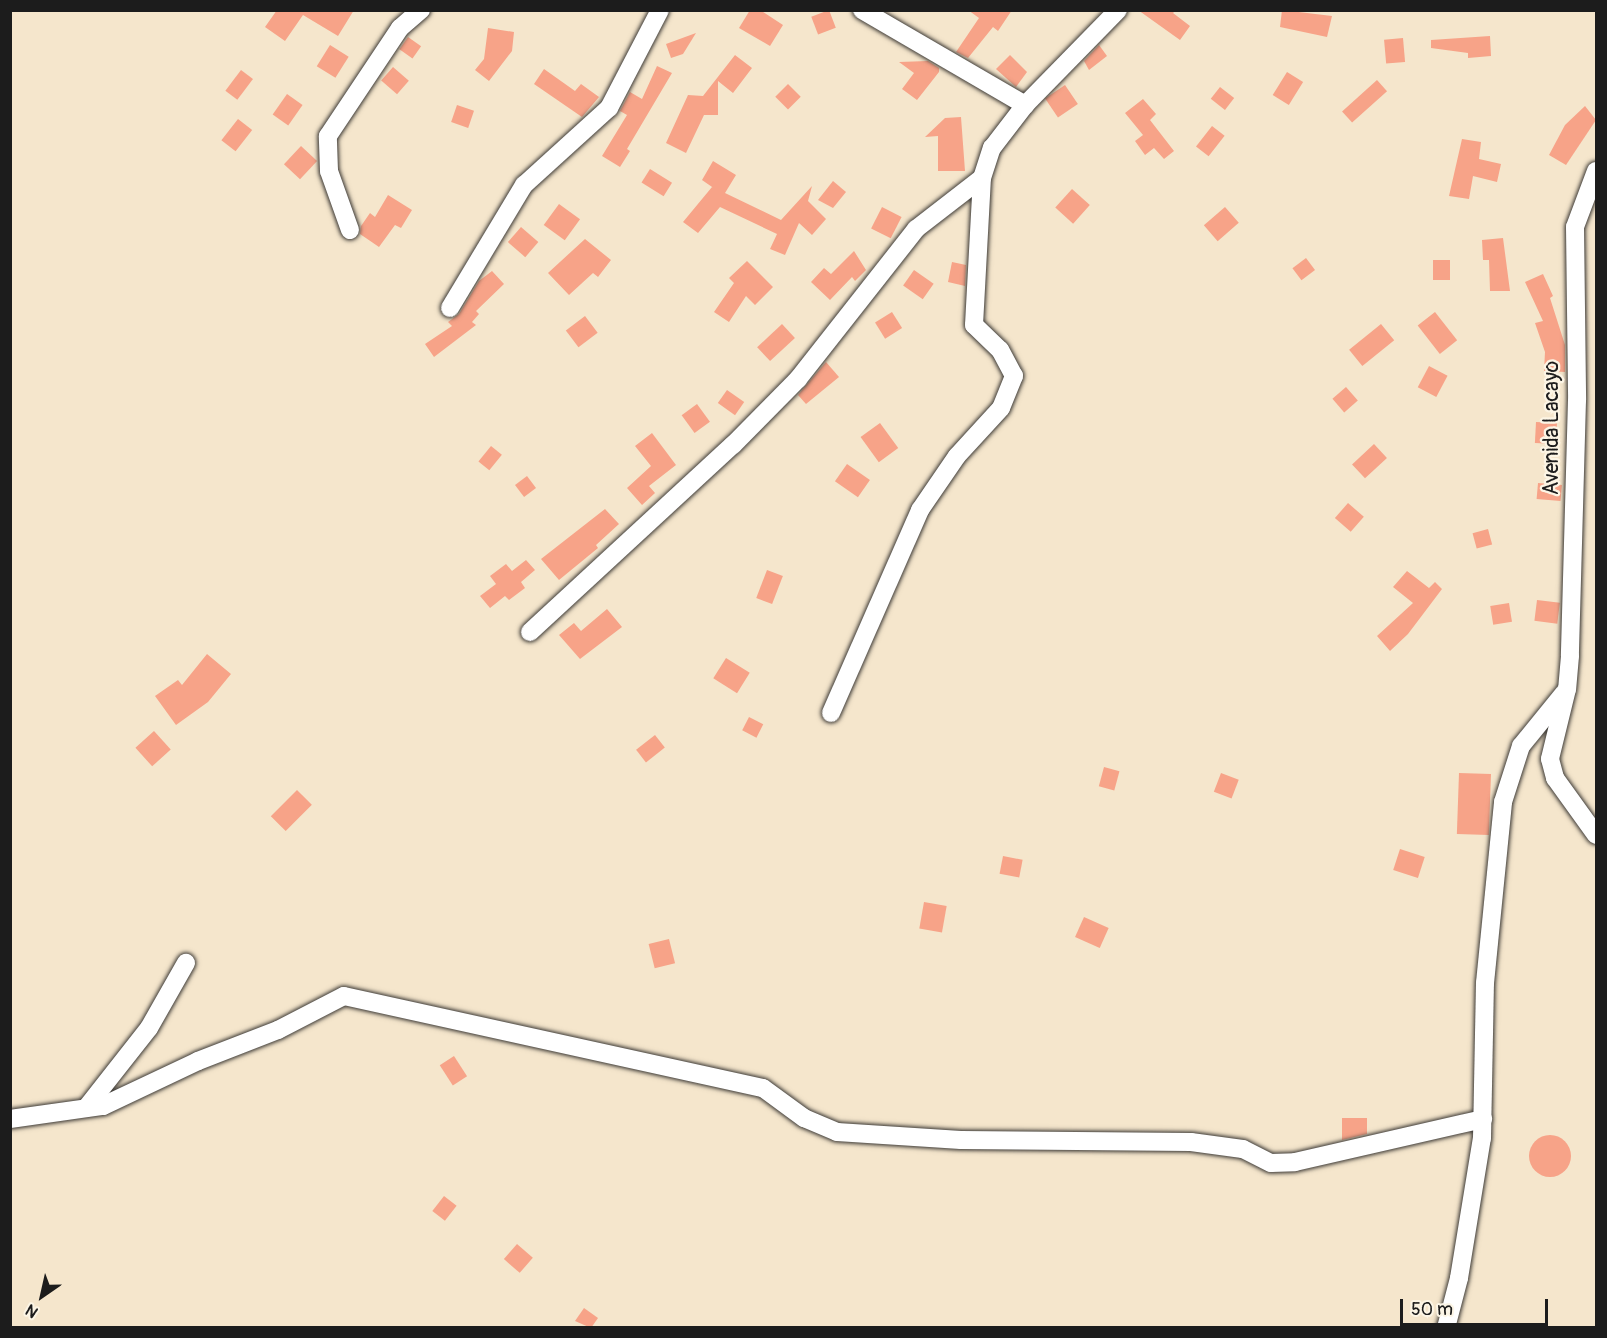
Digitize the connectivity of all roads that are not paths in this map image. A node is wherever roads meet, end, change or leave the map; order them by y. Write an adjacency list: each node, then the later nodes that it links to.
1 (421, 10): 8 (street)
2 (660, 10): 9 (street)
3 (862, 10): 5 (street)
4 (1118, 10): 5 (street)
5 (1025, 105): 7 (street)
6 (1596, 171): 11 (street, Avenida Lacayo)
7 (982, 178): 10 (street); 12 (street)
8 (350, 230)
9 (450, 308)
10 (530, 632)
11 (1567, 689): 13 (street, Avenida Lacayo); 17 (street)
12 (831, 713)
13 (1596, 835)
14 (186, 963): 15 (street)
15 (86, 1108): 16 (street); 17 (street)
16 (10, 1119)
17 (1483, 1119): 18 (street)
18 (1446, 1328)

